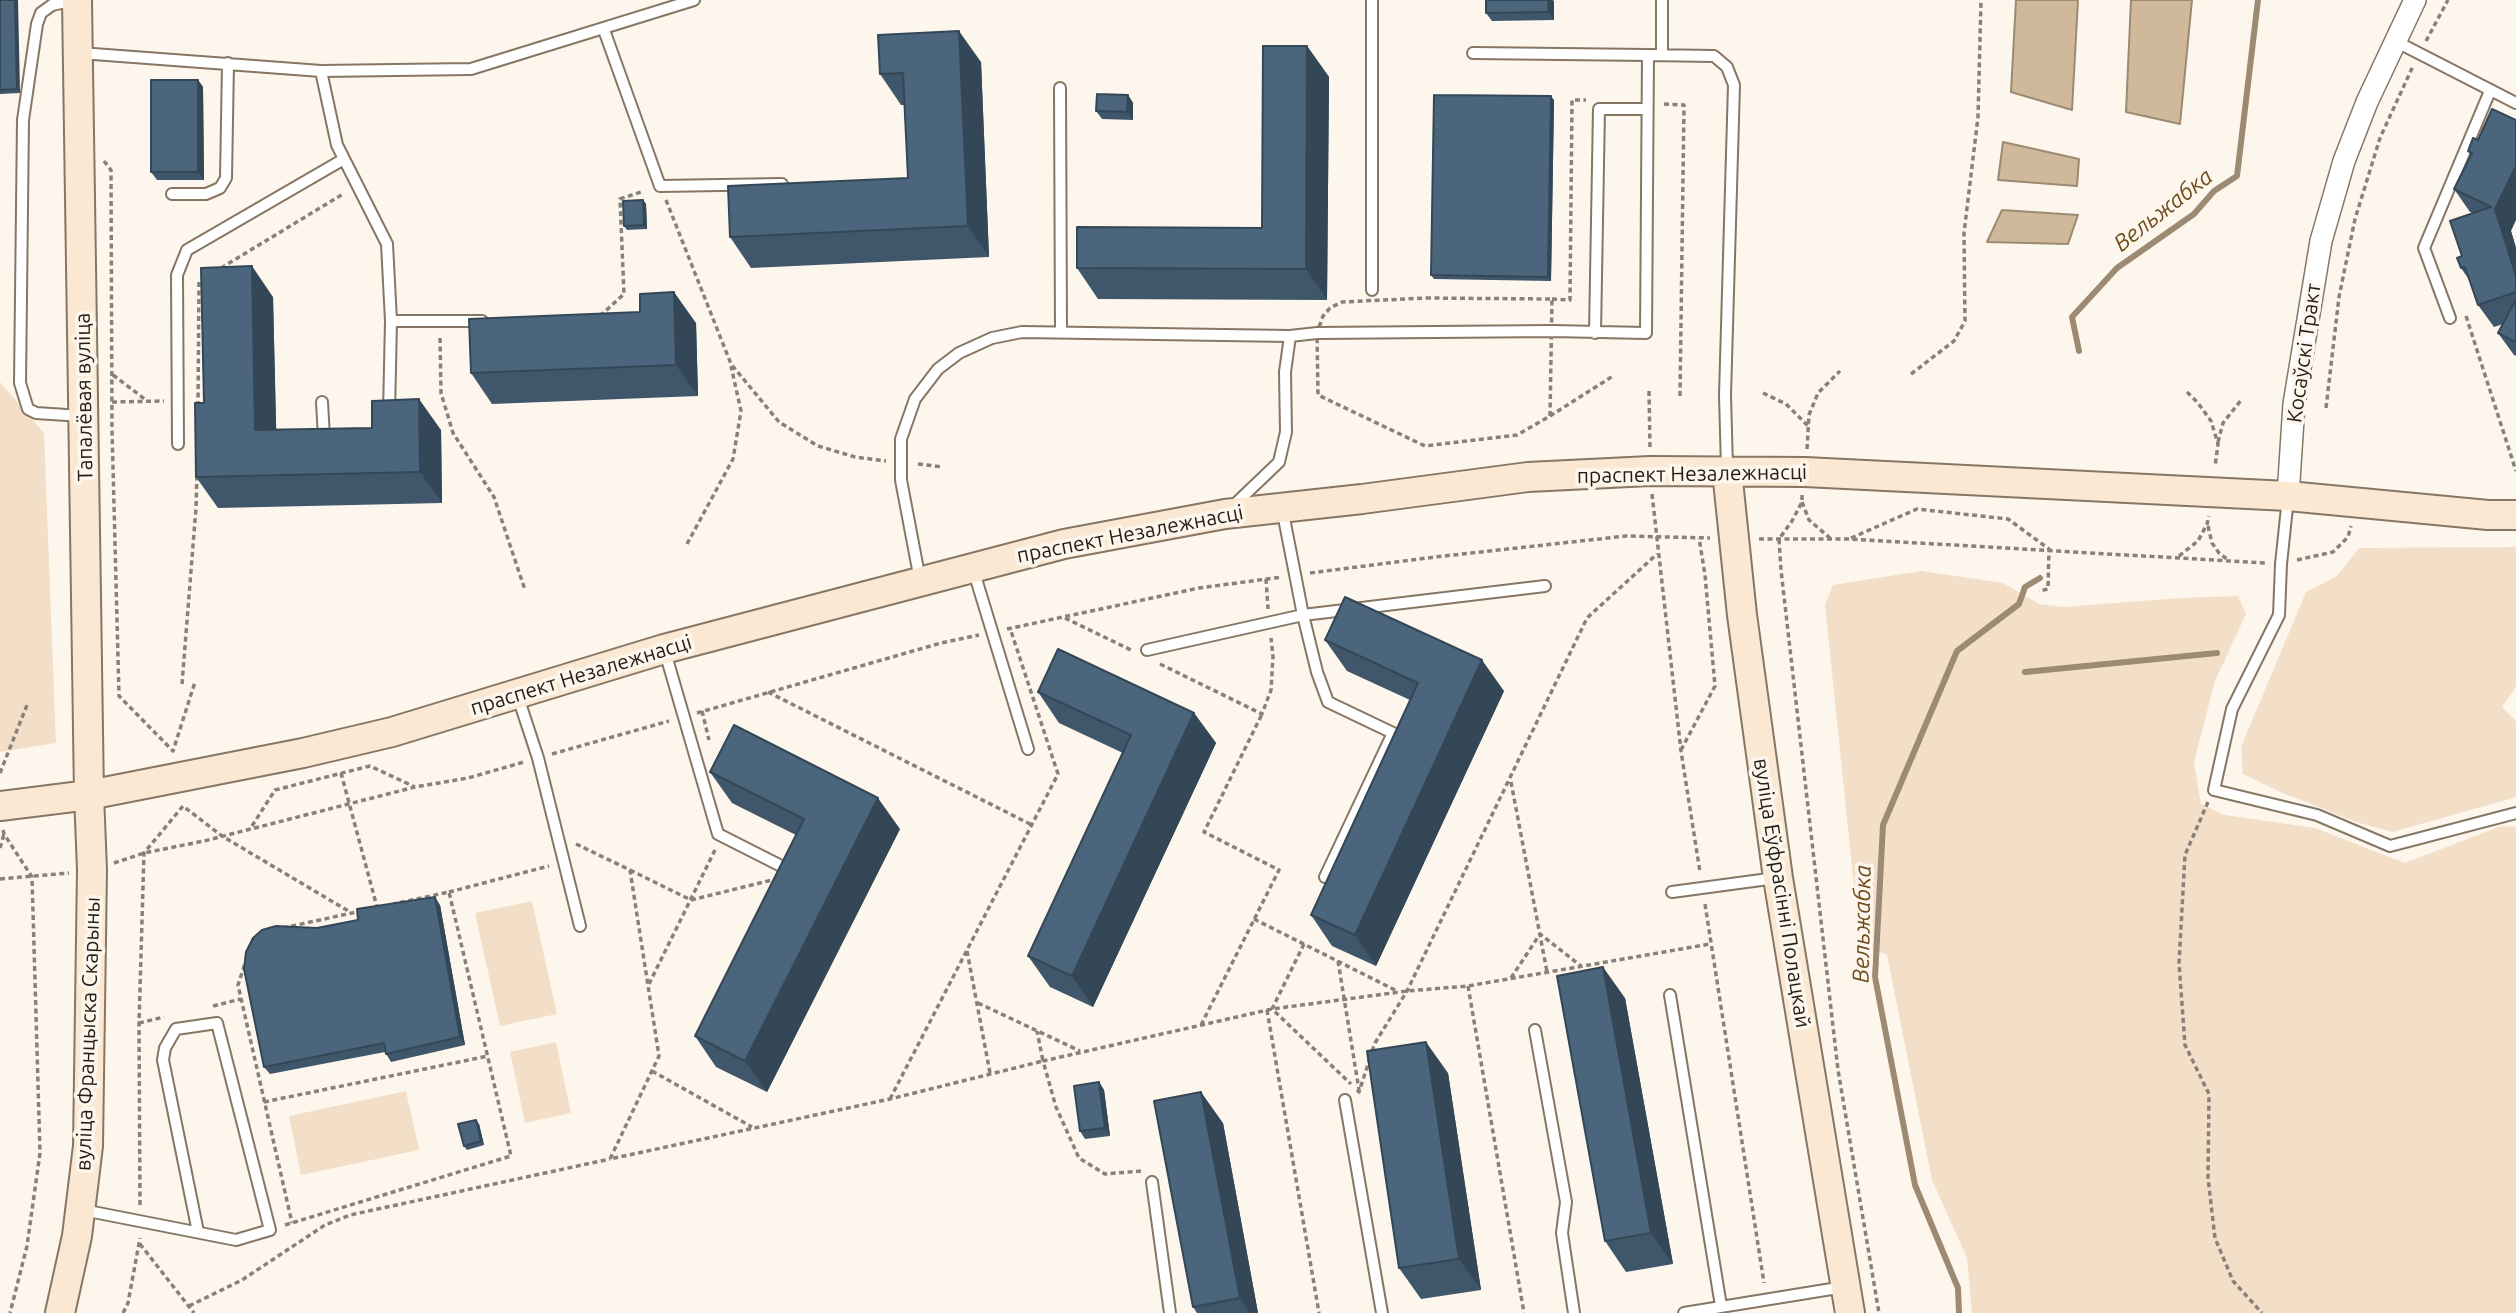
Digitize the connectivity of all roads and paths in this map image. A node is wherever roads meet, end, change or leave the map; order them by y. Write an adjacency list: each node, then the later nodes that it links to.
1 (76, 0): 10 (main road, Тапалёвая вуліца); 54 (lane)
2 (694, 0): 8 (lane)
3 (1372, 0): 27 (lane)
4 (1662, 0): 13 (lane)
5 (1981, 0): 41 (path)
6 (2414, 0): 9 (street, Косаўскі Тракт)
7 (2448, 0): 14 (path)
8 (604, 30): 16 (lane); 25 (lane)
9 (2395, 41): 14 (lane); 69 (street, Косаўскі Тракт)
10 (78, 53): 15 (lane); 54 (main road, Тапалёвая вуліца)
11 (1474, 53): 12 (lane)
12 (1648, 55): 13 (lane); 20 (lane)
13 (1662, 55): 66 (lane)
14 (2419, 55): 18 (lane); 52 (path)
15 (228, 63): 16 (lane); 26 (lane)
16 (321, 71): 22 (lane)
17 (1060, 88): 34 (lane)
18 (2490, 91): 19 (lane); 28 (lane)
19 (2516, 103)
20 (1647, 109): 35 (lane); 35 (lane)
21 (101, 157): 40 (path)
22 (344, 159): 24 (lane); 48 (lane)
23 (797, 184): 25 (lane)
24 (357, 186): 30 (lane); 46 (path)
25 (660, 186): 29 (path); 38 (path)
26 (173, 194)
27 (1372, 289)
28 (2450, 318): 67 (path)
29 (595, 320)
30 (391, 321): 31 (lane); 56 (lane)
31 (439, 321): 32 (lane); 87 (path)
32 (491, 321)
33 (1552, 331): 35 (lane); 36 (lane); 36 (path); 55 (path)
34 (1061, 332): 37 (lane); 61 (lane)
35 (1595, 332)
36 (1317, 333): 37 (lane); 55 (path)
37 (1290, 336): 72 (lane)
38 (731, 363): 61 (path); 79 (path)
39 (1840, 371): 57 (path)
40 (112, 374): 49 (path); 50 (path)
41 (1911, 374)
42 (1614, 376): 55 (path)
43 (1649, 391): 65 (path)
44 (2187, 392): 60 (path)
45 (1763, 393): 57 (path)
46 (198, 399): 48 (path); 53 (path)
47 (2242, 399): 60 (path)
48 (178, 400): 49 (path); 59 (lane)
49 (147, 401): 50 (path)
50 (112, 402): 95 (path)
51 (322, 402): 58 (lane)
52 (2326, 408)
53 (198, 413)
54 (84, 416): 110 (main road, Тапалёвая вуліца)
55 (1550, 416)
56 (389, 424)
57 (1808, 426): 68 (path)
58 (337, 437)
59 (178, 444)
60 (2218, 444): 63 (path)
61 (900, 462): 62 (path); 85 (lane)
62 (943, 467)
63 (2215, 467)
64 (197, 468): 96 (path)
65 (1650, 471): 66 (main road, праспект Незалежнасці); 71 (main road, праспект Незалежнасці); 80 (path)
66 (1727, 471): 68 (main road, праспект Незалежнасці); 123 (main road, вуліца Еўфрасінні Полацкай)
67 (2516, 471)
68 (1805, 472): 69 (main road, праспект Незалежнасці); 70 (path)
69 (2288, 496): 74 (main road); 109 (lane)
70 (1802, 502): 77 (path); 184 (path)
71 (1282, 508): 72 (main road, праспект Незалежнасці); 89 (lane)
72 (1225, 514): 83 (main road, праспект Незалежнасці)
73 (2209, 515): 75 (path)
74 (2516, 515)
75 (2207, 524): 81 (path); 82 (path)
76 (1699, 538): 104 (path)
77 (1831, 539)
78 (1849, 539): 88 (path)
79 (687, 544)
80 (1657, 554): 104 (path); 107 (path)
81 (2178, 558)
82 (2230, 561)
83 (972, 566): 85 (main road, праспект Незалежнасці); 103 (lane)
84 (1266, 579): 91 (path)
85 (920, 580): 93 (main road, праспект Незалежнасці)
86 (1545, 586): 89 (lane)
87 (525, 590)
88 (2039, 591)
89 (1303, 615): 91 (lane); 122 (lane)
90 (1064, 617): 94 (path)
91 (1268, 621): 94 (lane); 101 (path)
92 (1010, 628): 113 (path)
93 (664, 649): 98 (main road, праспект Незалежнасці); 116 (lane)
94 (1145, 654): 101 (path)
95 (195, 682)
96 (183, 684)
97 (768, 692): 113 (path)
98 (517, 694): 110 (main road, праспект Незалежнасці); 132 (lane)
99 (27, 705): 105 (path)
100 (702, 711): 102 (path)
101 (1262, 714): 131 (path)
102 (711, 748)
103 (1028, 750)
104 (1681, 751): 125 (path)
105 (0, 773)
106 (341, 773): 108 (path); 114 (path); 126 (path)
107 (1510, 779): 134 (path); 144 (path)
108 (415, 788)
109 (2214, 790): 112 (lane); 185 (path)
110 (89, 795): 111 (main road, праспект Незалежнасці); 164 (main road, вуліца Францыска Скарыны)
111 (1, 806): 115 (path)
112 (2516, 813)
113 (1032, 825): 138 (path)
114 (251, 828)
115 (4, 834): 118 (path); 174 (path)
116 (722, 836): 121 (lane); 128 (path)
117 (570, 841): 120 (path)
118 (0, 848)
119 (549, 866): 126 (path)
120 (630, 870): 128 (path); 142 (path)
121 (796, 874): 124 (lane); 128 (path)
122 (1325, 877)
123 (1778, 878): 125 (lane); 171 (main road, вуліца Еўфрасінні Полацкай)
124 (791, 886)
125 (1702, 887): 127 (lane); 136 (path)
126 (449, 892): 153 (path)
127 (1672, 892)
128 (691, 900): 142 (path)
129 (364, 910): 130 (path)
130 (352, 913): 133 (path); 165 (path)
131 (1254, 919): 135 (path); 149 (path)
132 (580, 926)
133 (278, 929)
134 (1540, 934): 139 (path); 140 (path); 141 (path)
135 (1304, 944): 145 (path); 148 (path)
136 (1710, 944): 139 (path); 170 (path)
137 (252, 948): 159 (path)
138 (967, 950): 147 (path); 157 (path)
139 (1581, 967): 140 (path)
140 (1547, 972): 141 (path)
141 (1511, 978): 143 (path)
142 (648, 985): 155 (path)
143 (1468, 986): 144 (path); 181 (path)
144 (1407, 991): 145 (path); 148 (path)
145 (1398, 992): 148 (path)
146 (1670, 995): 173 (lane)
147 (978, 1003): 151 (path); 156 (path)
148 (1270, 1010): 149 (path); 179 (path)
149 (1201, 1025): 152 (path)
150 (1535, 1030): 182 (lane)
151 (1037, 1031): 152 (path); 154 (path)
152 (1082, 1052): 154 (path)
153 (488, 1056): 159 (path); 166 (path)
154 (1043, 1061): 156 (path); 162 (path)
155 (652, 1071): 160 (path); 161 (path)
156 (990, 1073): 157 (path)
157 (890, 1099): 160 (path)
158 (1345, 1100): 180 (lane)
159 (264, 1102): 166 (path)
160 (754, 1128): 161 (path)
161 (610, 1159): 172 (path)
162 (1144, 1170)
163 (1152, 1182): 178 (lane)
164 (80, 1209): 165 (lane); 175 (main road, вуліца Францыска Скарыны)
165 (140, 1220): 168 (lane); 169 (path)
166 (292, 1223): 167 (path)
167 (270, 1230): 168 (lane); 168 (lane)
168 (198, 1232)
169 (140, 1244): 172 (path); 176 (path)
170 (1767, 1299): 171 (lane); 173 (lane)
171 (1848, 1300)
172 (189, 1306): 177 (path)
173 (1721, 1306): 183 (lane)
174 (10, 1313)
175 (60, 1313)
176 (124, 1313)
177 (194, 1313)
178 (1170, 1313)
179 (1319, 1313)
180 (1382, 1313)
181 (1524, 1313)
182 (1574, 1313)
183 (1684, 1313)
184 (1879, 1313)
185 (2262, 1313)

